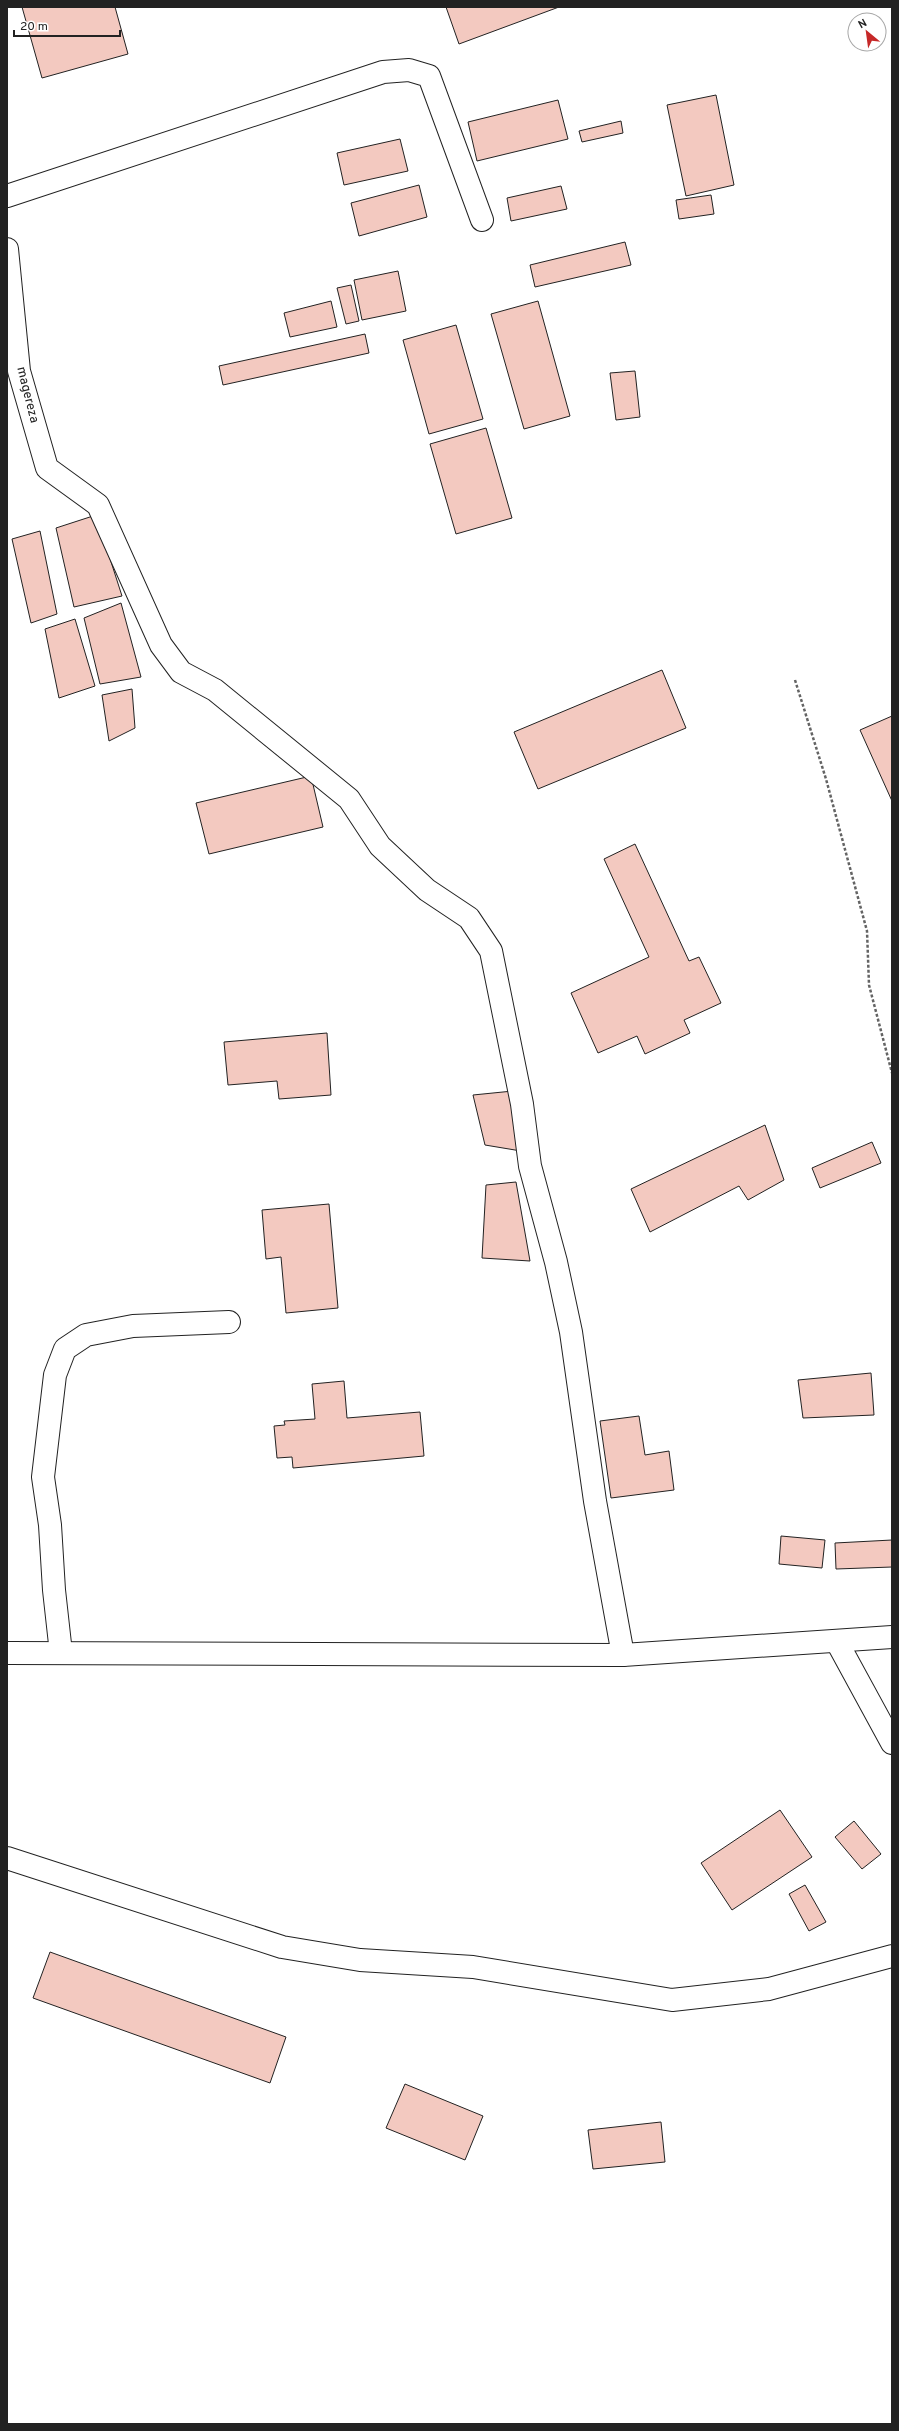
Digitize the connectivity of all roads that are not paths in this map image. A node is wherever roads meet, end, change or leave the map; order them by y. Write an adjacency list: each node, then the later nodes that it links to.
1 (7, 196): 2 (street)
2 (482, 220)
3 (7, 249): 9 (street, magereza)
4 (229, 1322): 8 (street)
5 (892, 1637): 6 (street)
6 (836, 1642): 9 (street); 10 (street)
7 (7, 1653): 8 (street)
8 (61, 1653): 9 (street)
9 (624, 1655)
10 (892, 1743)
11 (7, 1858): 12 (street)
12 (892, 1956)

